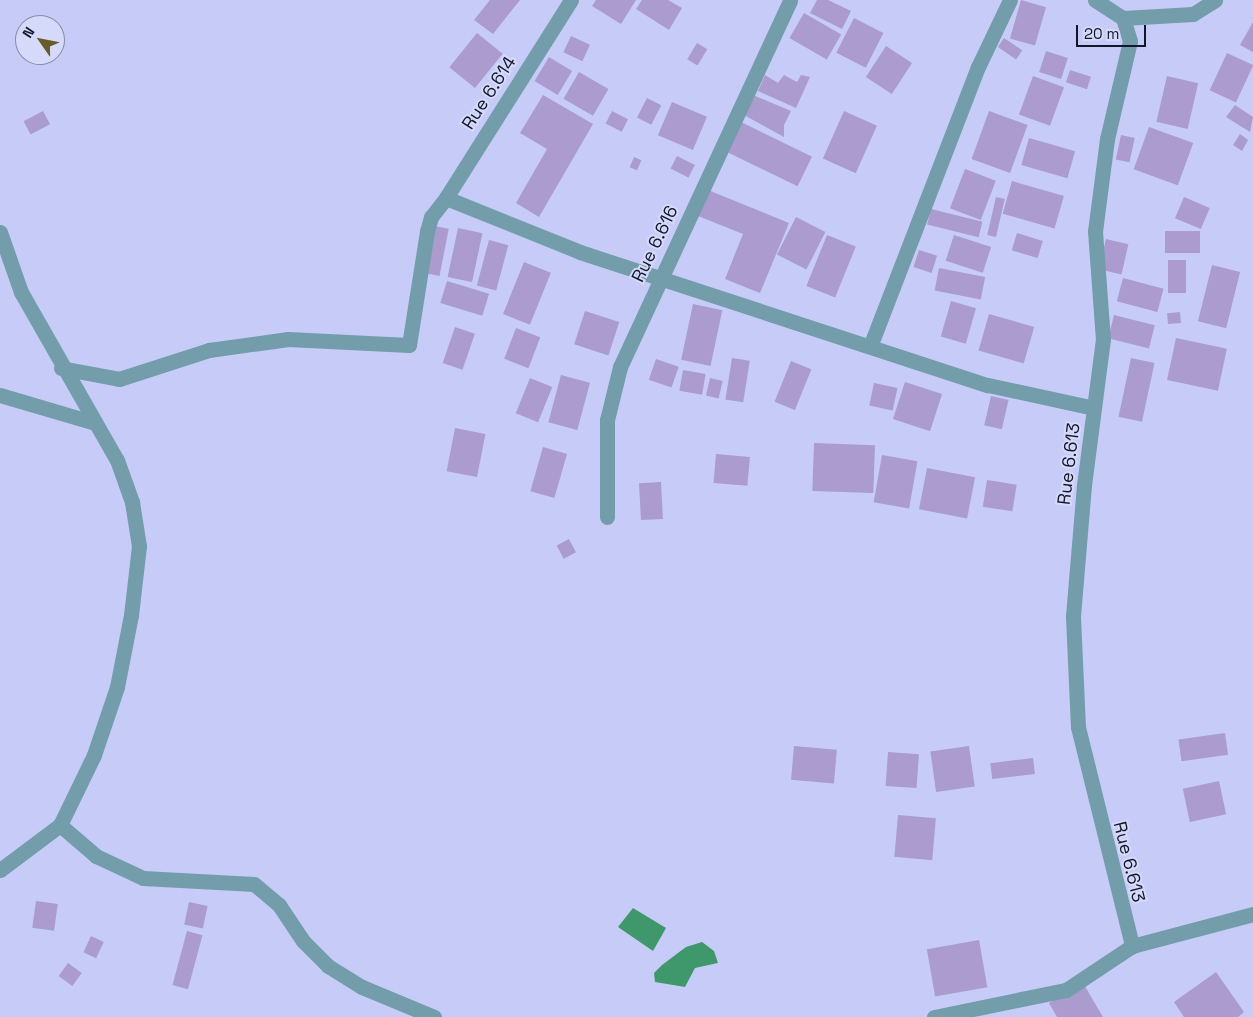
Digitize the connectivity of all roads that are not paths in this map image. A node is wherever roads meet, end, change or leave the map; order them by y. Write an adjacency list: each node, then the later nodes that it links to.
1 (571, 0): 7 (street, Rue 6.614)
2 (790, 0): 9 (street, Rue 6.616)
3 (1010, 0): 10 (street)
4 (1095, 0): 6 (street)
5 (1215, 0): 6 (street)
6 (1123, 18): 13 (street, Rue 6.613)
7 (452, 200): 9 (street); 11 (street, Rue 6.614)
8 (0, 232): 11 (street)
9 (660, 276): 10 (street); 15 (street, Rue 6.616)
10 (871, 344): 13 (street)
11 (61, 368): 14 (street)
12 (0, 395): 14 (street)
13 (1094, 408): 19 (street, Rue 6.613)
14 (92, 422): 16 (street)
15 (607, 517)
16 (60, 825): 17 (street); 20 (street)
17 (0, 870)
18 (1253, 914): 19 (street)
19 (1132, 946): 21 (street)
20 (434, 1017)
21 (934, 1017)

